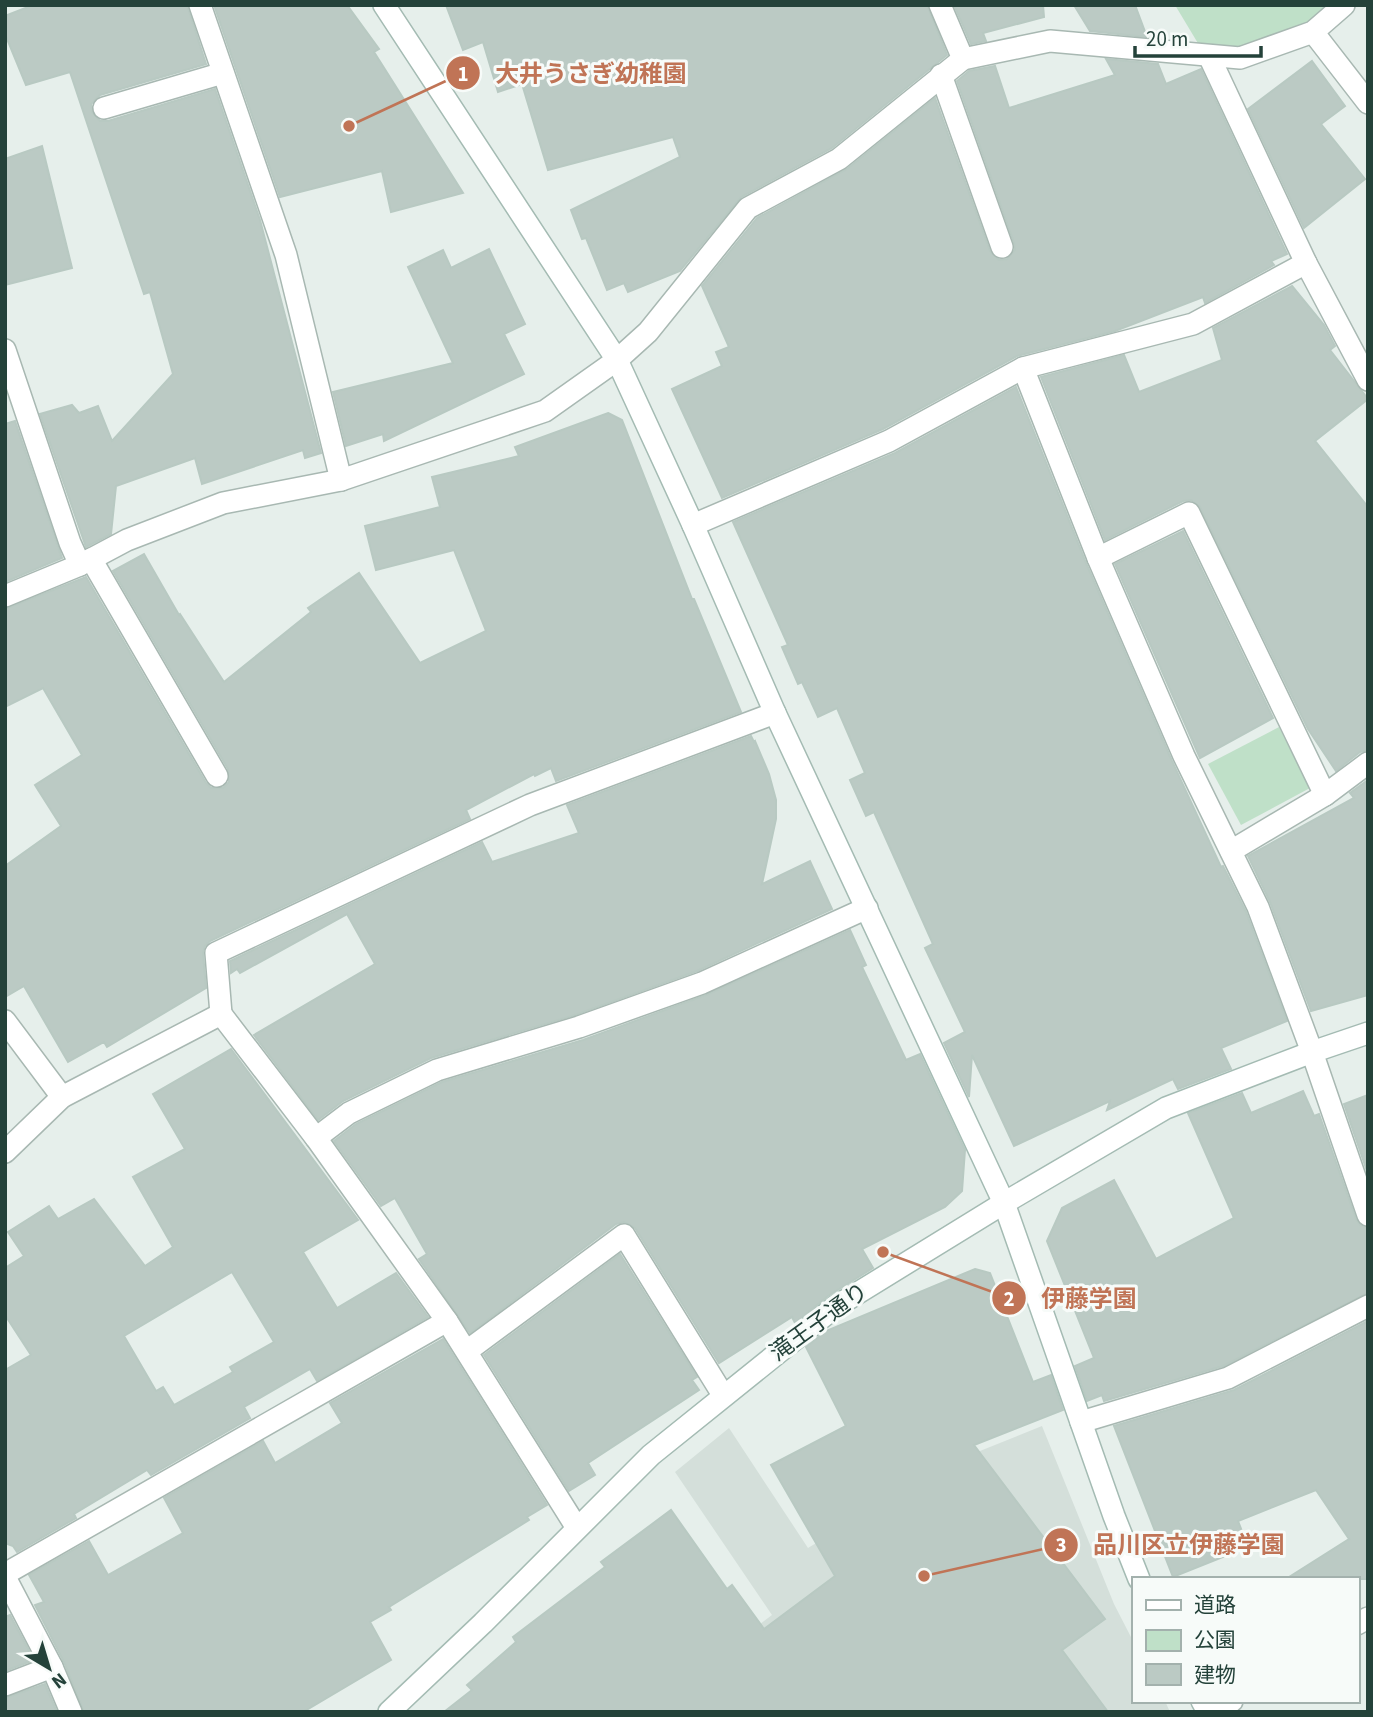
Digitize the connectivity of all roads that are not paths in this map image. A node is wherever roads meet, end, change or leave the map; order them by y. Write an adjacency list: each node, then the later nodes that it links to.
1 (200, 5): 8 (street)
2 (384, 5): 15 (street)
3 (940, 5): 7 (street)
4 (1344, 5): 5 (street)
5 (1313, 32): 6 (street); 10 (street)
6 (1209, 56): 7 (street); 13 (street)
7 (962, 59): 9 (street)
8 (223, 73): 11 (street); 18 (street)
9 (941, 75): 12 (street); 15 (street)
10 (1368, 103)
11 (104, 108)
12 (1002, 247)
13 (1306, 263): 16 (street); 17 (street)
14 (5, 350): 21 (street)
15 (617, 360): 18 (street); 19 (street)
16 (1023, 368): 19 (street); 20 (street)
17 (1368, 380)
18 (341, 480): 21 (street)
19 (693, 525): 23 (street)
20 (1098, 558): 26 (street); 27 (street)
21 (85, 562): 22 (street); 25 (street)
22 (5, 596)
23 (775, 713): 28 (street); 29 (street)
24 (1368, 763): 26 (street)
25 (216, 776)
26 (1325, 795): 27 (street)
27 (1231, 851): 32 (street)
28 (867, 908): 34 (street); 36 (street)
29 (221, 1014): 33 (street); 34 (street)
30 (5, 1021): 33 (street)
31 (1368, 1033): 32 (street, 滝王子通り)
32 (1312, 1052): 36 (street, 滝王子通り); 37 (street)
33 (62, 1097): 35 (street)
34 (316, 1138): 39 (street)
35 (5, 1152)
36 (1004, 1203): 41 (street, 滝王子通り); 42 (street)
37 (1368, 1215)
38 (1368, 1306): 42 (street)
39 (447, 1321): 40 (street); 44 (street)
40 (467, 1351): 41 (street); 43 (street)
41 (723, 1395): 43 (street, 滝王子通り)
42 (1081, 1422): 45 (street)
43 (577, 1528): 49 (street, 滝王子通り)
44 (5, 1575): 46 (street)
45 (1138, 1577)
46 (52, 1667): 47 (street); 48 (street)
47 (5, 1685)
48 (71, 1712)
49 (389, 1712)

